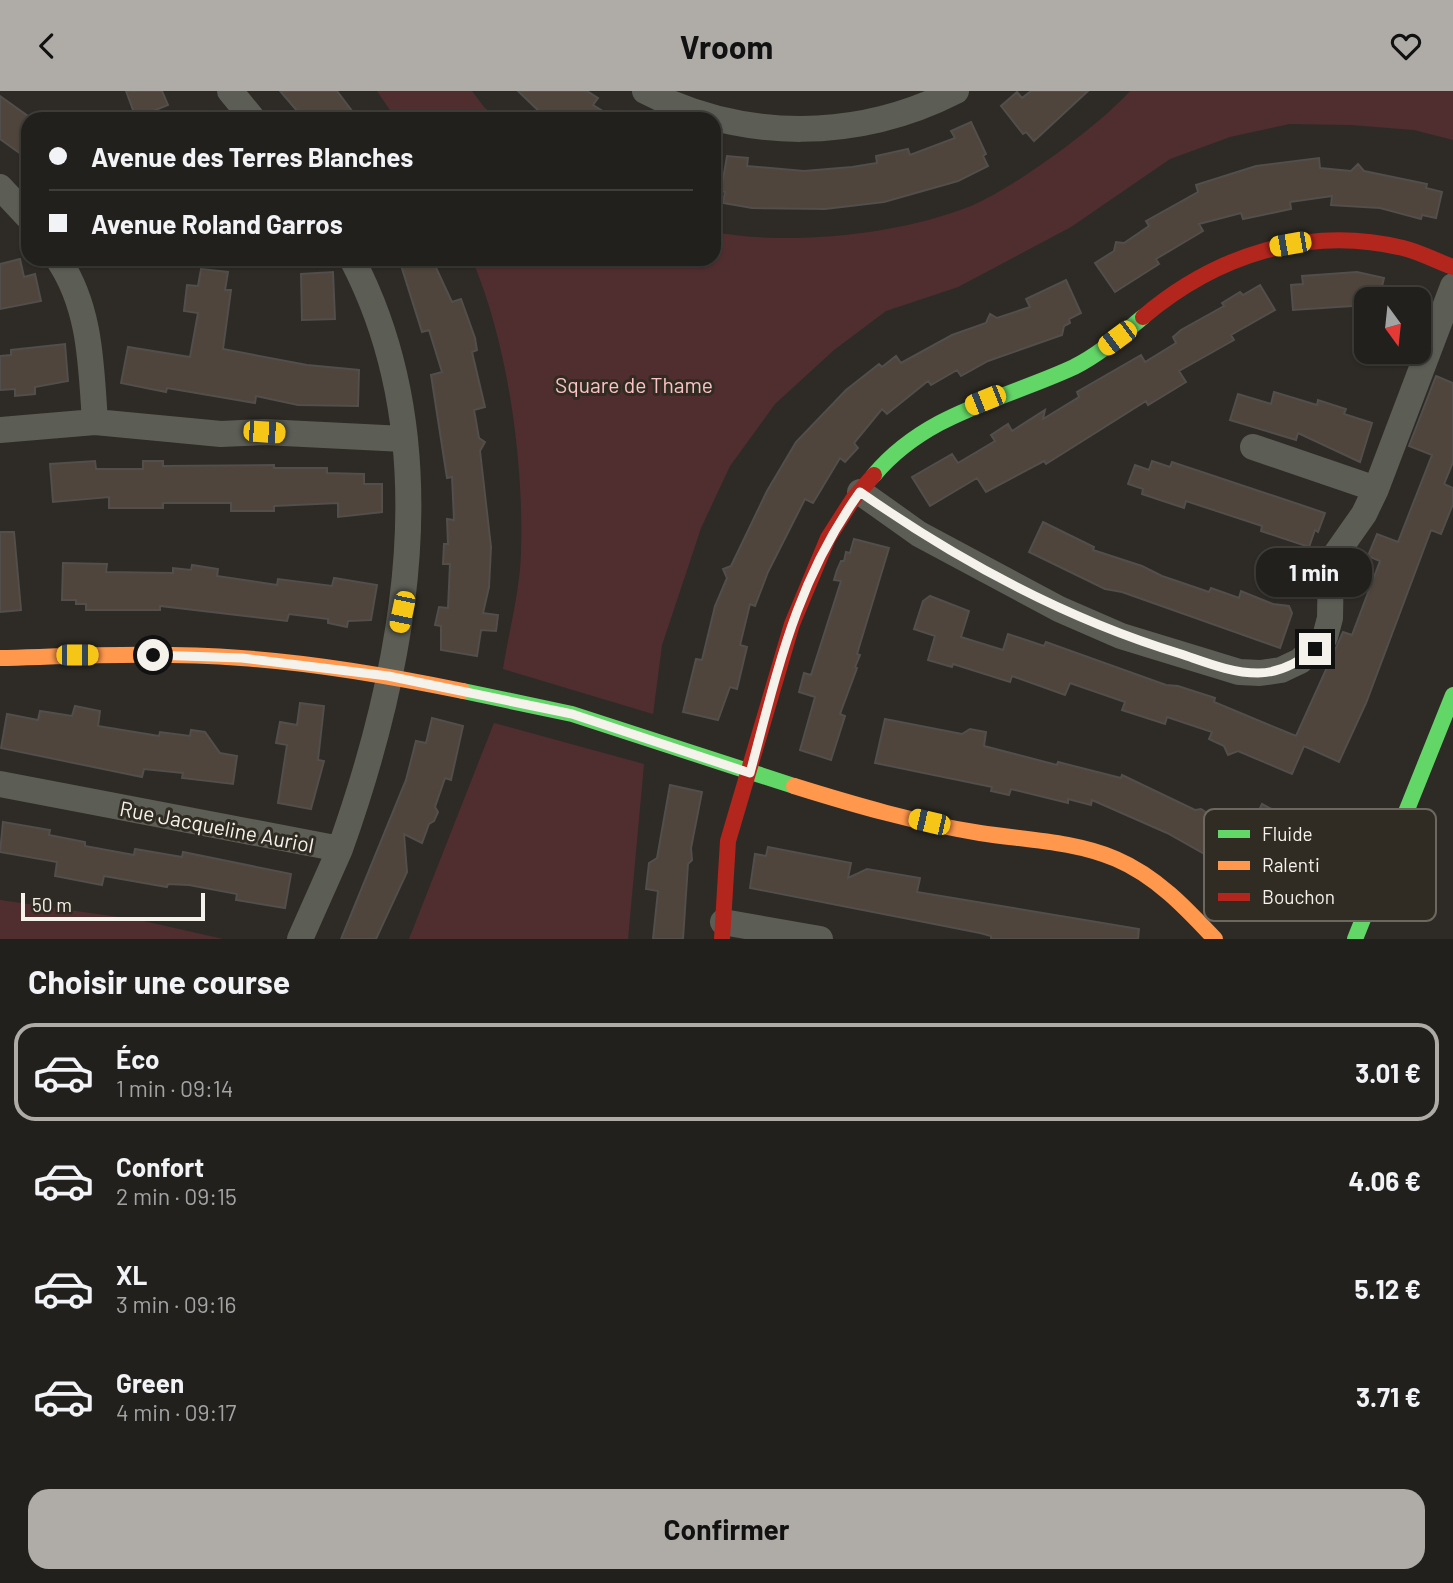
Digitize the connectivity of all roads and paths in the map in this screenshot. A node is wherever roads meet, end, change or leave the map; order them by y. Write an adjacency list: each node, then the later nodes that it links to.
1 (230, 91): 4 (street)
2 (645, 91): 5 (street)
3 (956, 91): 6 (street)
4 (247, 112)
5 (696, 112)
6 (721, 120)
7 (0, 187): 8 (street)
8 (21, 210)
9 (61, 266): 13 (street)
10 (356, 266): 15 (street, Rue Jacqueline Auriol)
11 (1453, 267): 18 (street)
12 (1453, 286): 17 (street)
13 (95, 422): 14 (street); 15 (street)
14 (0, 430)
15 (404, 439): 20 (street, Rue Jacqueline Auriol)
16 (1253, 447): 17 (street)
17 (1376, 489): 18 (street)
18 (860, 492): 22 (street)
19 (0, 658): 20 (street)
20 (388, 676): 22 (street); 25 (street, Rue Jacqueline Auriol)
21 (1453, 695): 24 (street)
22 (750, 773): 27 (street); 28 (street)
23 (0, 784): 25 (street, Rue Jacqueline Auriol)
24 (1407, 809)
25 (340, 849): 29 (street)
26 (1362, 921): 31 (street)
27 (723, 930): 30 (street)
28 (1197, 934)
29 (300, 939)
30 (820, 939)
31 (1355, 939)

